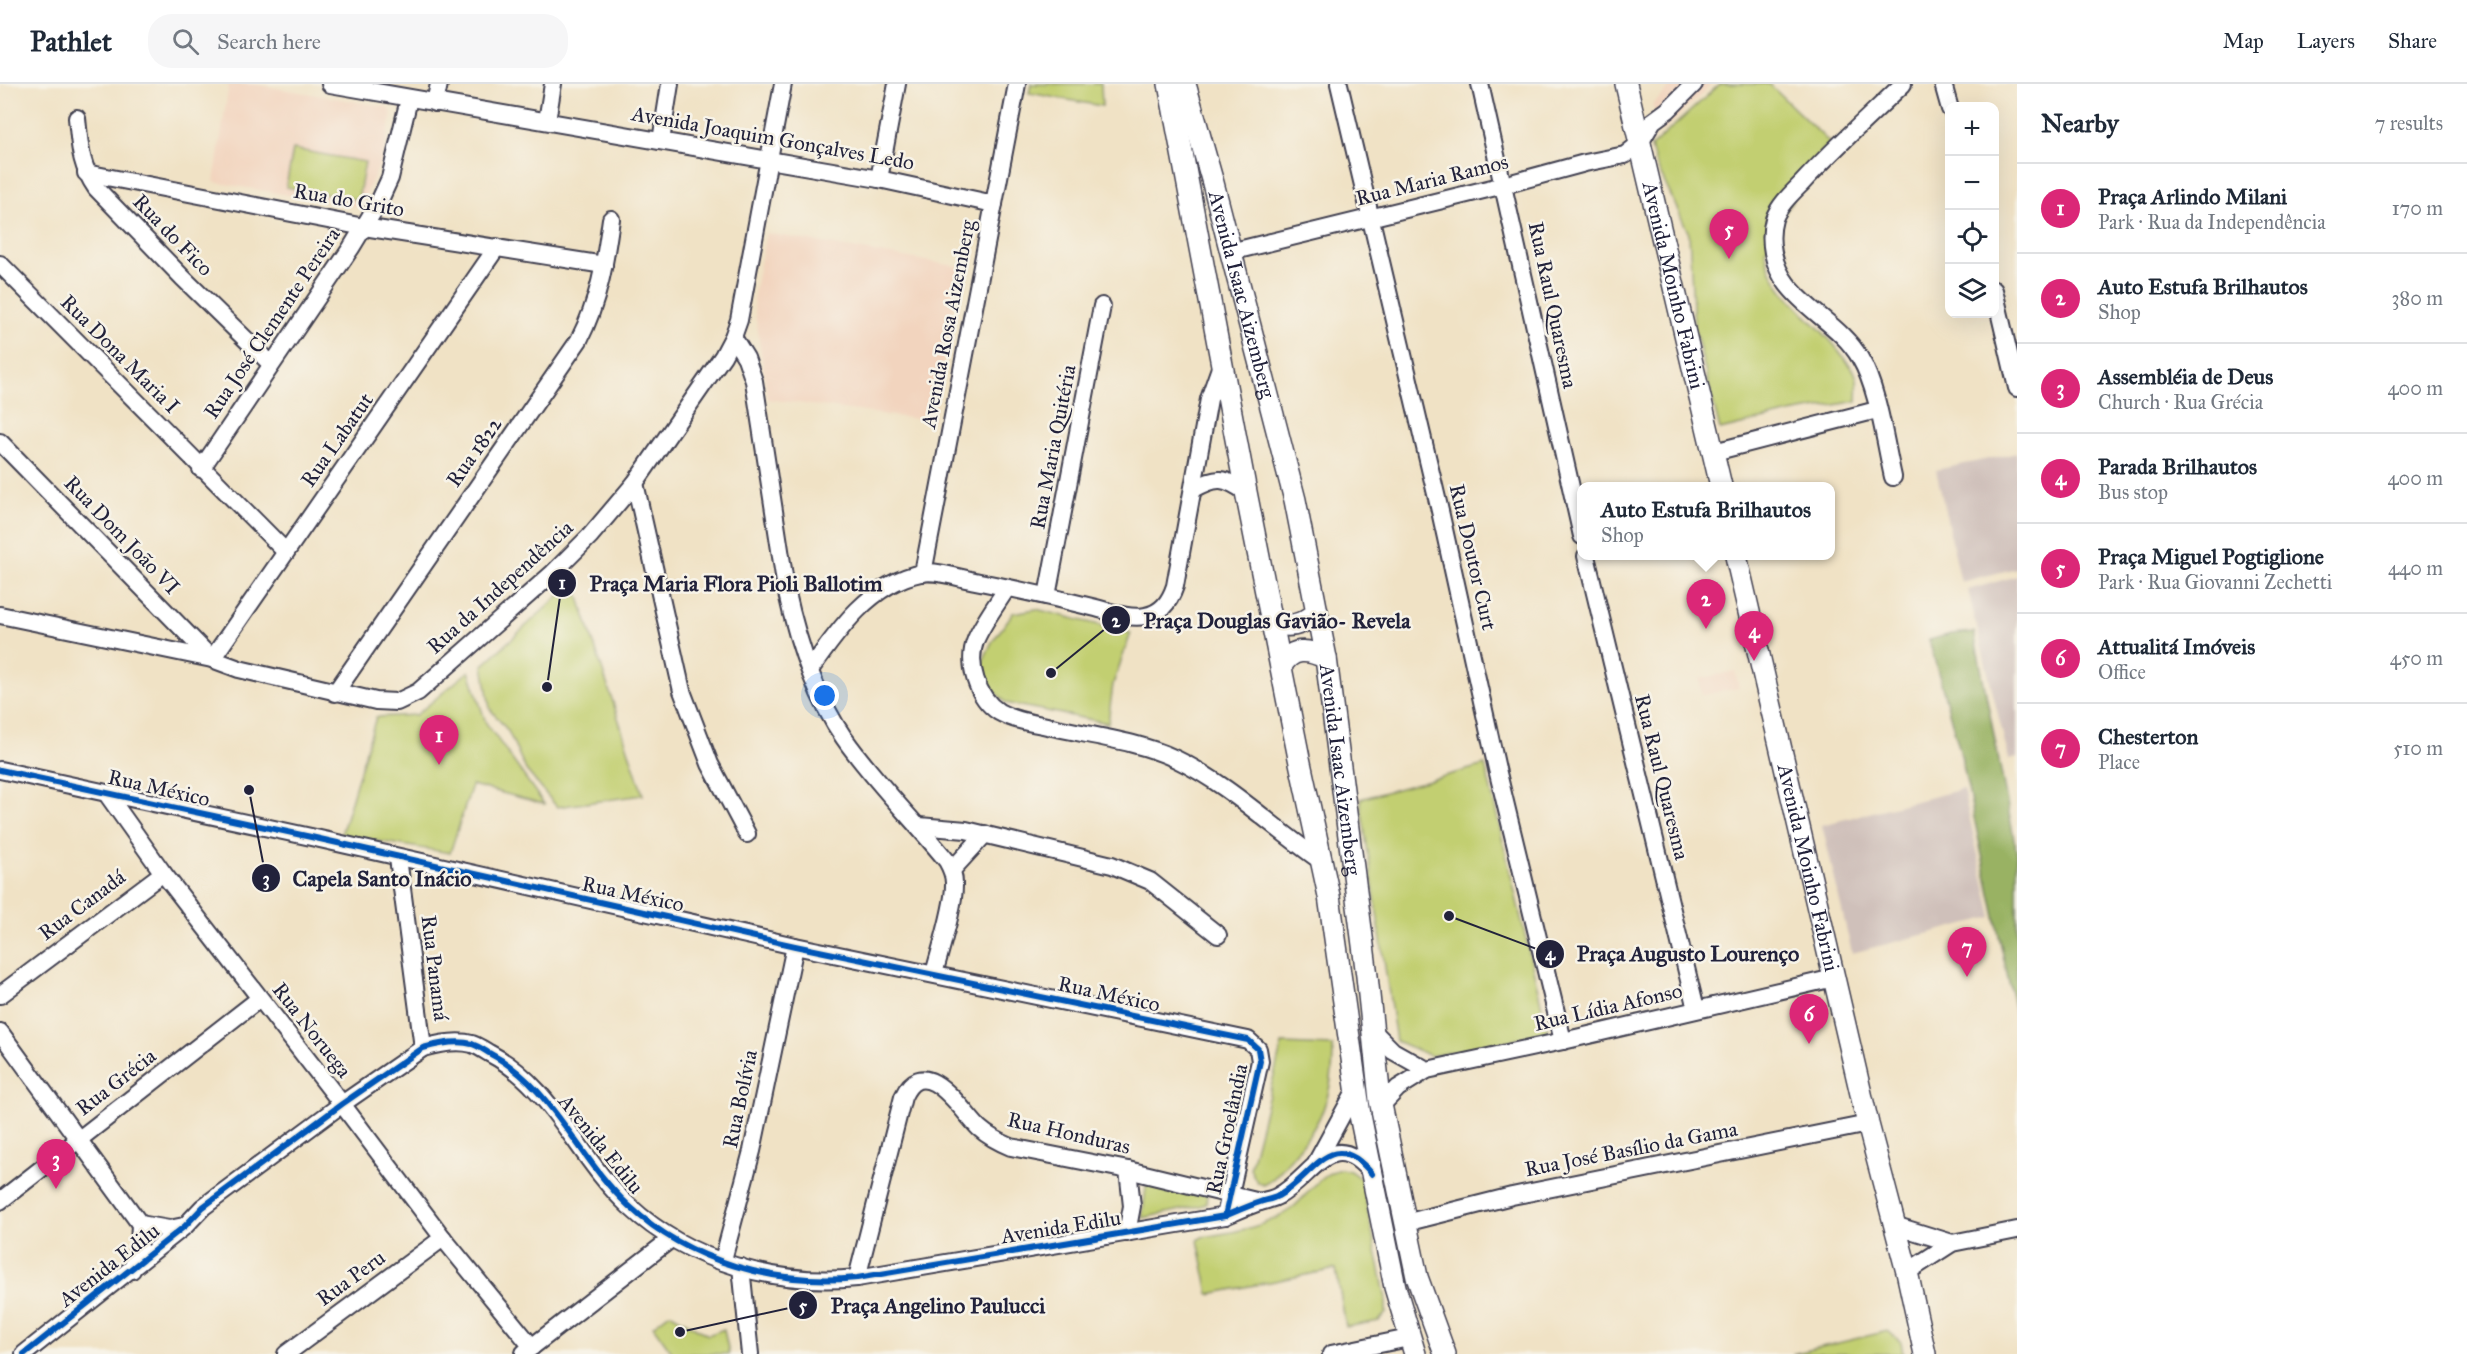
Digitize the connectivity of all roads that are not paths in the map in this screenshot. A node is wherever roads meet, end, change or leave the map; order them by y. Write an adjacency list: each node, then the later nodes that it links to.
1 (330, 84): 16 (street, Avenida Joaquim Gonçalves Ledo)
2 (439, 84): 18 (street)
3 (553, 84): 20 (street)
4 (670, 84): 21 (street)
5 (783, 84): 23 (street, Rua da Independência)
6 (897, 84): 25 (street)
7 (1017, 84): 27 (street, Avenida Rosa Aizemberg)
8 (1169, 84): 39 (street, Avenida Isaac Aizemberg)
9 (1185, 84): 32 (street, Avenida Isaac Aizemberg)
10 (1339, 84): 28 (street, Rua Doutor Curt)
11 (1480, 84): 26 (street, Rua Raul Quaresma)
12 (1626, 84): 22 (street, Avenida Moinho Fabrini)
13 (1694, 84): 22 (street)
14 (1904, 84): 41 (street)
15 (1943, 84): 17 (street)
16 (409, 99): 18 (street, Avenida Joaquim Gonçalves Ledo); 30 (street, Rua José Clemente Pereira)
17 (1948, 102)
18 (435, 103): 20 (street, Avenida Joaquim Gonçalves Ledo)
19 (76, 118): 24 (street, Rua do Fico)
20 (547, 121): 21 (street, Avenida Joaquim Gonçalves Ledo)
21 (661, 141): 23 (street, Avenida Joaquim Gonçalves Ledo)
22 (1640, 143): 26 (street, Rua Maria Ramos); 43 (street, Avenida Moinho Fabrini)
23 (769, 161): 25 (street, Avenida Joaquim Gonçalves Ledo); 37 (street, Rua da Independência)
24 (86, 173): 30 (street, Rua do Grito); 38 (street, Rua do Fico)
25 (879, 179): 27 (street, Avenida Joaquim Gonçalves Ledo)
26 (1504, 185): 28 (street, Rua Maria Ramos); 50 (street, Rua Raul Quaresma)
27 (994, 204): 54 (street, Avenida Rosa Aizemberg)
28 (1369, 218): 32 (street, Rua Maria Ramos); 83 (street, Rua Doutor Curt)
29 (611, 219): 34 (street, Rua 1822)
30 (364, 227): 31 (street, Rua do Grito); 38 (street, Rua José Clemente Pereira)
31 (497, 247): 34 (street, Rua do Grito); 51 (street, Rua Labatut)
32 (1230, 252): 57 (street, Avenida Isaac Aizemberg)
33 (0, 264): 44 (street, Rua Dona Maria I)
34 (604, 265): 64 (street, Rua 1822)
35 (1102, 306): 56 (street, Rua Maria Quitéria)
36 (1999, 308): 40 (street)
37 (733, 337): 47 (street, Rua da Independência); 63 (street)
38 (271, 364): 44 (street, Rua José Clemente Pereira)
39 (1221, 365): 48 (street); 49 (street, Avenida Isaac Aizemberg)
40 (2017, 388)
41 (1877, 410): 43 (street); 45 (street)
42 (0, 442): 61 (street, Rua Dom João VI)
43 (1713, 452): 46 (street, Avenida Moinho Fabrini)
44 (201, 469): 51 (street, Rua Dona Maria I)
45 (1893, 477)
46 (1720, 482)
47 (635, 483): 64 (street, Rua da Independência); 68 (street)
48 (1194, 489): 49 (street); 56 (street)
49 (1246, 492): 59 (street, Avenida Isaac Aizemberg)
50 (1577, 518)
51 (286, 552): 61 (street, Rua Labatut)
52 (1587, 560): 80 (street, Rua Raul Quaresma)
53 (1737, 560): 77 (street, Avenida Moinho Fabrini)
54 (923, 573): 55 (street); 63 (street)
55 (1007, 588): 56 (street); 71 (street)
56 (1047, 596)
57 (1317, 613): 59 (street); 60 (street, Avenida Isaac Aizemberg)
58 (0, 615): 61 (street, Rua da Independência)
59 (1271, 619): 62 (street, Avenida Isaac Aizemberg)
60 (1326, 658): 62 (street); 81 (street, Avenida Isaac Aizemberg)
61 (212, 659): 64 (street, Rua da Independência)
62 (1281, 666): 71 (street, Avenida Isaac Aizemberg)
63 (810, 670): 67 (street)
64 (334, 693)
65 (0, 770): 66 (street, Rua México)
66 (106, 794): 70 (street, Rua México); 73 (street, Rua Noruega)
67 (919, 826): 69 (street); 72 (street)
68 (747, 834)
69 (985, 834): 72 (street); 74 (street)
70 (398, 858): 75 (street, Rua México); 84 (street, Rua Panamá)
71 (1321, 861): 87 (street, Avenida Isaac Aizemberg)
72 (952, 870): 76 (street)
73 (163, 873): 78 (street, Rua Canadá); 79 (street, Rua Noruega)
74 (1218, 935)
75 (795, 946): 76 (street, Rua México); 108 (street, Rua Bolívia)
76 (934, 974): 85 (street, Rua México)
77 (1834, 978): 80 (street, Rua Lídia Afonso); 90 (street, Avenida Moinho Fabrini)
78 (0, 995)
79 (259, 999): 88 (street, Rua Noruega); 91 (street, Rua Grécia)
80 (1696, 1009): 83 (street, Rua Lídia Afonso)
81 (1372, 1030): 86 (street); 89 (street, Avenida Isaac Aizemberg)
82 (0, 1032): 91 (street)
83 (1563, 1041): 86 (street, Rua Lídia Afonso)
84 (423, 1048): 88 (street, Avenida Edilu); 106 (street, Avenida Edilu)
85 (1258, 1049): 95 (street, Rua Groelândia)
86 (1427, 1070): 89 (street, Rua Lídia Afonso)
87 (1355, 1091): 92 (street, Avenida Edilu); 94 (street, Avenida Isaac Aizemberg)
88 (342, 1104): 102 (street, Avenida Edilu); 105 (street, Rua Noruega)
89 (1381, 1106): 99 (street, Avenida Isaac Aizemberg)
90 (1868, 1124): 99 (street, Rua José Basílio da Gama); 101 (street, Avenida Moinho Fabrini)
91 (79, 1140): 96 (street, Rua Grécia); 100 (street)
92 (1317, 1161): 94 (street); 97 (street, Avenida Edilu)
93 (1128, 1170): 95 (street, Rua Honduras); 104 (street); 112 (street, Rua Honduras)
94 (1372, 1174): 113 (street, Avenida Isaac Aizemberg)
95 (1229, 1193): 97 (street, Rua Honduras); 98 (street, Rua Groelândia)
96 (0, 1201)
97 (1260, 1202): 98 (street, Avenida Edilu)
98 (1226, 1216): 104 (street, Avenida Edilu)
99 (1405, 1223): 119 (street, Avenida Isaac Aizemberg)
100 (140, 1224): 102 (street); 110 (street)
101 (1894, 1225): 107 (street); 111 (street, Avenida Moinho Fabrini)
102 (185, 1226): 110 (street, Avenida Edilu)
103 (2017, 1230): 107 (street)
104 (1127, 1233): 112 (street, Avenida Edilu)
105 (443, 1238): 114 (street, Rua Noruega); 116 (street, Rua Peru)
106 (671, 1239): 108 (street, Avenida Edilu); 114 (street)
107 (1952, 1243): 111 (street)
108 (723, 1260): 109 (street, Avenida Edilu)
109 (741, 1267): 112 (street, Avenida Edilu); 117 (street)
110 (132, 1270): 115 (street, Avenida Edilu)
111 (1907, 1272): 120 (street, Avenida Moinho Fabrini)
112 (857, 1278)
113 (1412, 1346): 118 (street)
114 (528, 1351)
115 (24, 1354)
116 (286, 1354)
117 (750, 1354)
118 (1330, 1354)
119 (1445, 1354)
120 (1925, 1354)

